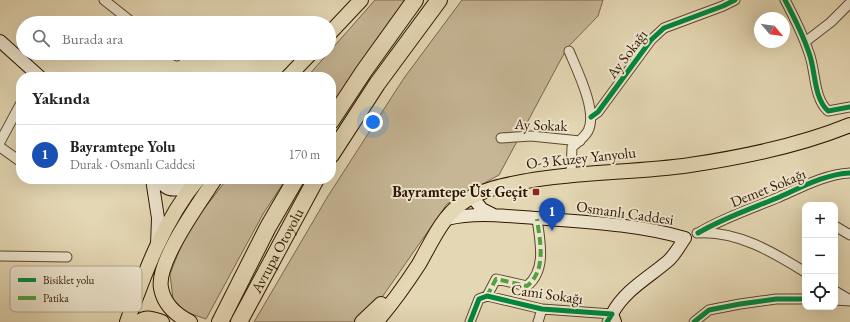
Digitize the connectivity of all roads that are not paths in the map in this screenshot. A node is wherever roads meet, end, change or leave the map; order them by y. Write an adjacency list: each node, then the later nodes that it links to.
1 (104, 0): 8 (street)
2 (361, 0): 9 (main road)
3 (415, 0): 20 (highway)
4 (439, 0): 27 (highway)
5 (735, 0): 21 (street, Ay Sokağı)
6 (785, 0): 11 (street)
7 (850, 3): 11 (street)
8 (124, 16)
9 (336, 27)
10 (0, 41): 13 (main road)
11 (805, 42): 18 (street)
12 (570, 51): 21 (street, Ay Sokak)
13 (16, 56)
14 (20, 60): 16 (main road)
15 (304, 60): 17 (main road)
16 (33, 72)
17 (293, 72)
18 (850, 107)
19 (16, 112): 25 (street)
20 (336, 113)
21 (591, 117): 24 (street, Ay Sokak)
22 (850, 125): 30 (main road, O-3 Kuzey Yanyolu)
23 (501, 138): 24 (street, Ay Sokak)
24 (580, 141): 30 (street, Ay Sokak)
25 (0, 142)
26 (0, 147): 28 (street)
27 (336, 147)
28 (16, 158)
29 (850, 173): 44 (street, Demet Sokağı)
30 (571, 175): 38 (main road, O-3 Kuzey Yanyolu)
31 (153, 184): 47 (main road)
32 (164, 184): 33 (main road)
33 (190, 184)
34 (194, 184): 47 (main road)
35 (212, 184): 63 (main road)
36 (293, 184): 64 (highway, Avrupa Otoyolu)
37 (313, 184): 65 (highway, Avrupa Otoyolu)
38 (472, 198): 39 (main road); 41 (main road, O-3 Kuzey Yanyolu)
39 (494, 215): 40 (main road, Osmanlı Caddesi); 41 (main road, Osmanlı Caddesi)
40 (537, 218): 46 (main road, Osmanlı Caddesi); 53 (street)
41 (447, 219): 43 (main road, O-3 Kuzey Yanyolu)
42 (838, 228): 45 (street)
43 (436, 232): 66 (main road); 67 (main road, O-3 Kuzey Yanyolu)
44 (698, 233): 46 (street); 50 (street)
45 (850, 235)
46 (685, 238): 59 (main road, Osmanlı Caddesi)
47 (157, 246): 51 (main road)
48 (0, 256): 49 (street)
49 (67, 257)
50 (802, 270)
51 (142, 284)
52 (838, 293): 56 (street)
53 (483, 298): 57 (street, Cami Sokağı); 68 (street)
54 (802, 299): 70 (street)
55 (838, 300): 56 (street)
56 (850, 300)
57 (542, 309): 59 (street, Cami Sokağı); 69 (street)
58 (131, 312): 60 (main road)
59 (611, 319)
60 (127, 322)
61 (139, 322): 62 (main road)
62 (162, 322)
63 (190, 322)
64 (220, 322)
65 (239, 322)
66 (362, 322)
67 (376, 322)
68 (470, 322)
69 (538, 322)
70 (694, 322)

